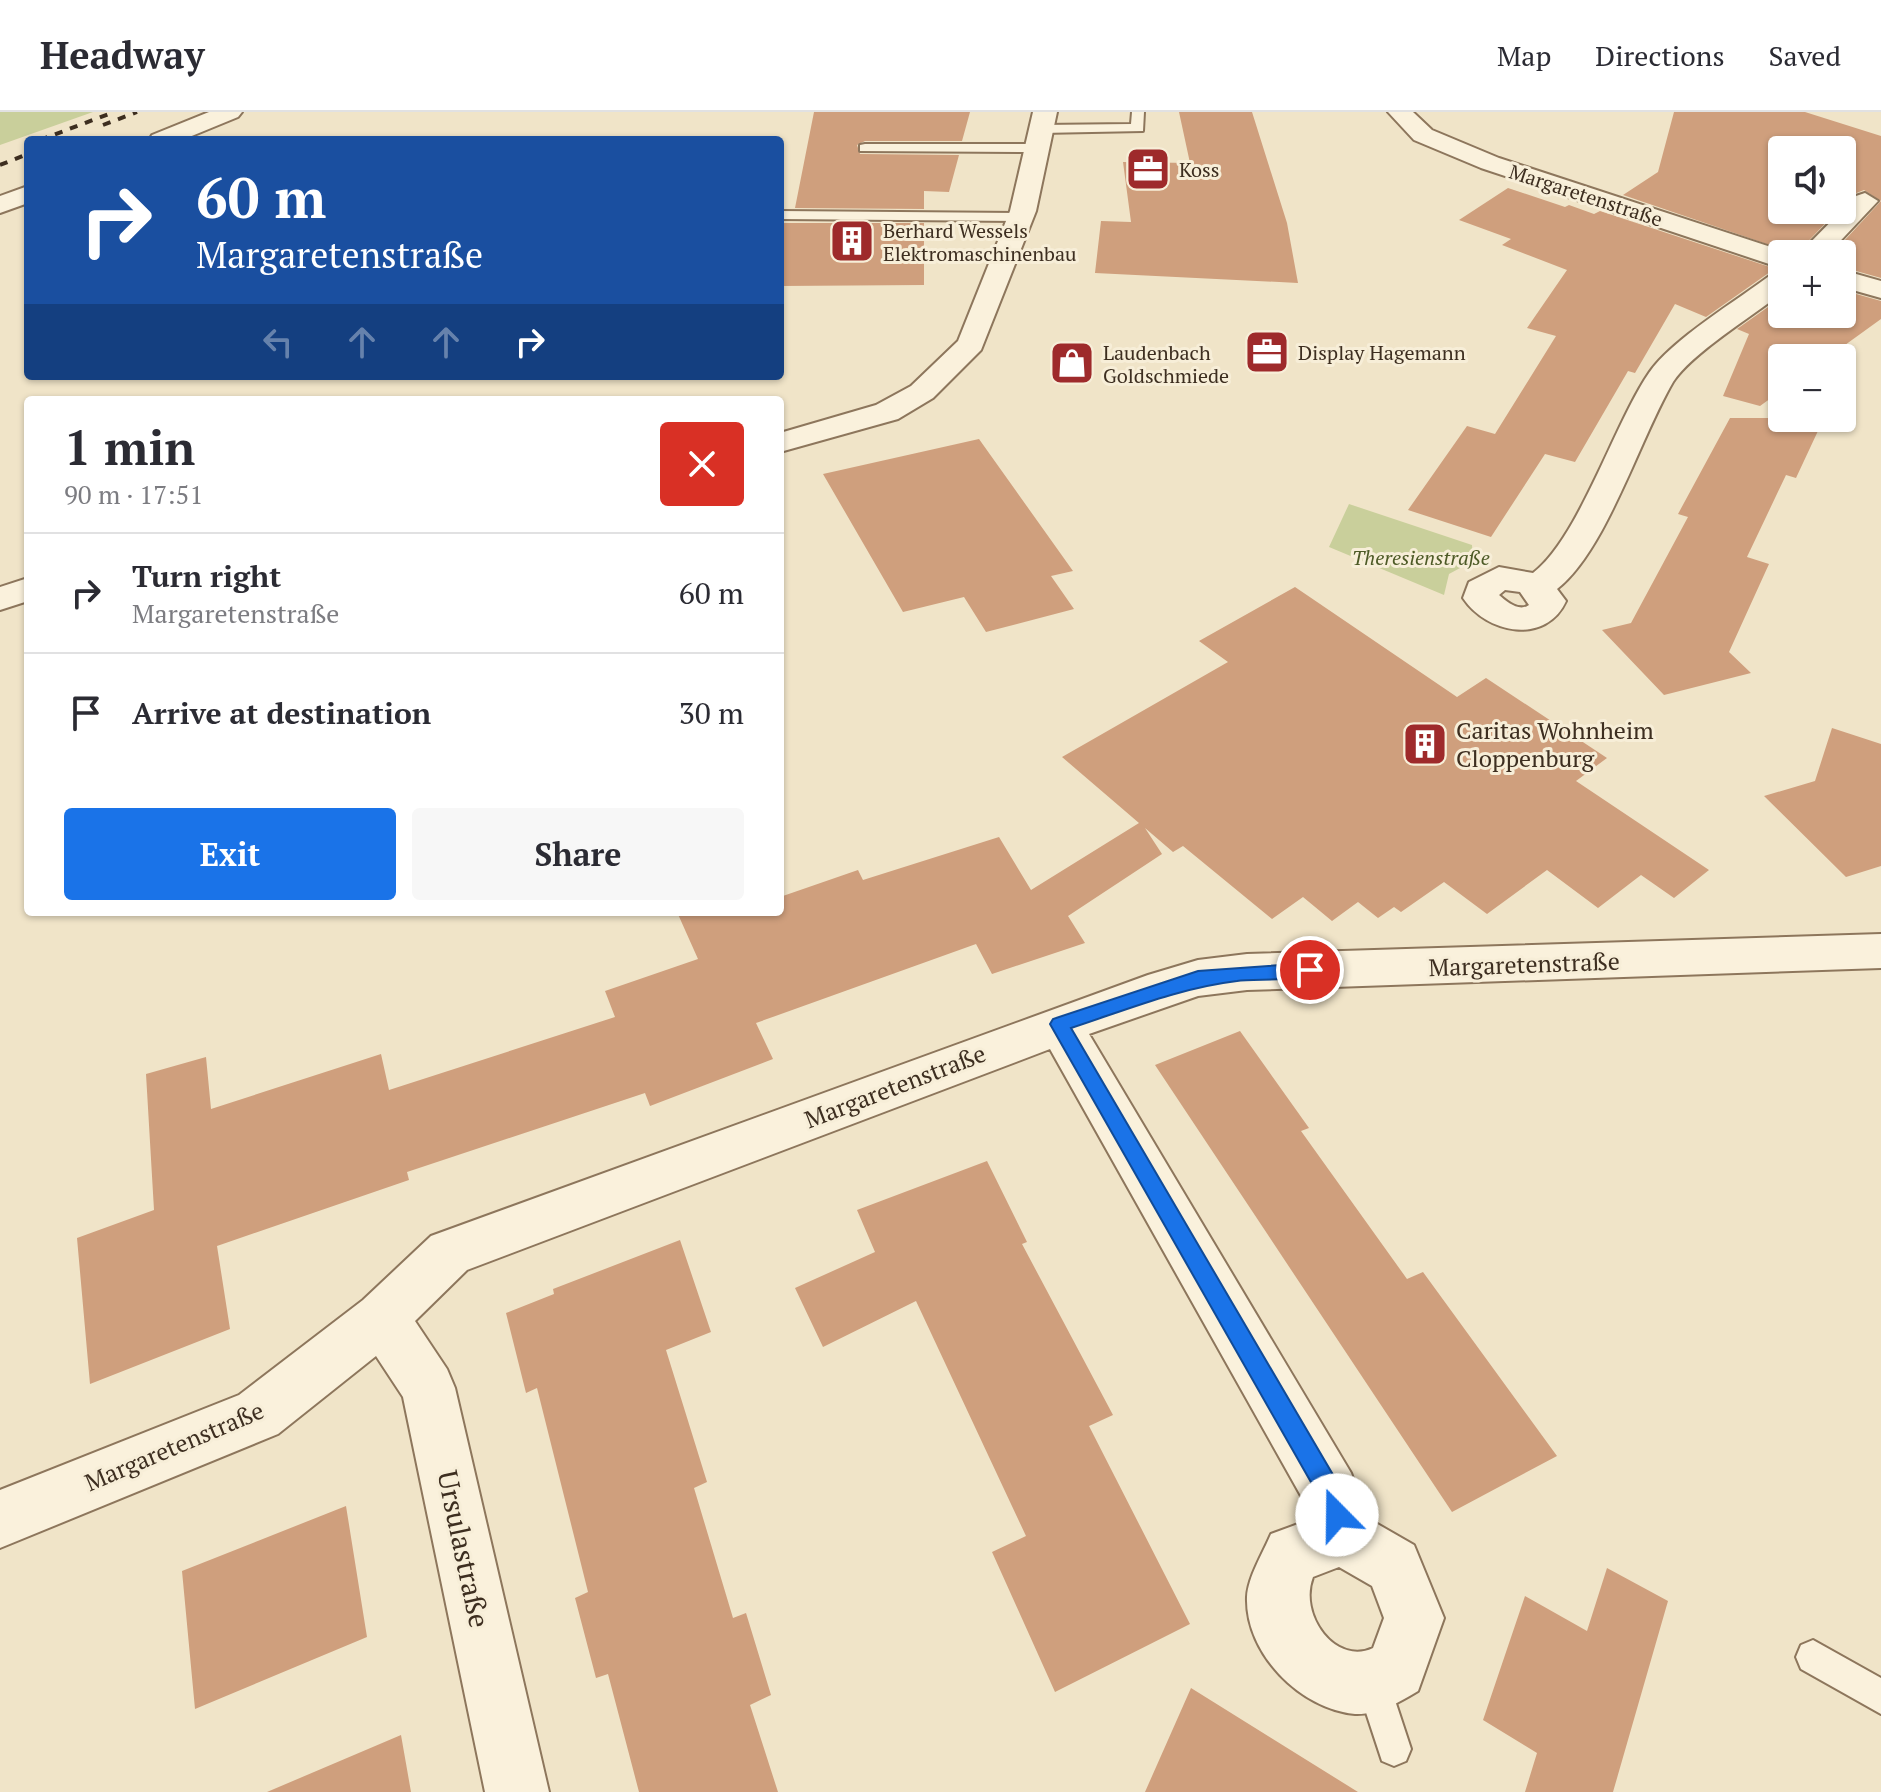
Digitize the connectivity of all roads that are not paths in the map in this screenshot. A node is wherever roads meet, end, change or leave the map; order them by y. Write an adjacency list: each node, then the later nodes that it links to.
1 (230, 112): 5 (street)
2 (1138, 112): 4 (lane)
3 (1400, 112): 13 (street, Margaretenstraße)
4 (1041, 130): 6 (lane); 11 (street)
5 (171, 136)
6 (865, 148)
7 (24, 196): 9 (street)
8 (1865, 201): 12 (street)
9 (0, 205)
10 (784, 215): 11 (lane)
11 (1021, 217): 17 (street)
12 (1827, 240)
13 (1768, 254)
14 (1856, 282): 16 (street)
15 (1768, 290): 18 (street)
16 (1881, 290)
17 (784, 442)
18 (1537, 587)
19 (24, 590): 20 (street)
20 (0, 599)
21 (1881, 951): 22 (street, Margaretenstraße)
22 (1059, 1024): 23 (street, Margaretenstraße); 25 (street)
23 (382, 1318): 24 (street, Margaretenstraße); 30 (street, Ursulastraße)
24 (0, 1519)
25 (1343, 1537): 27 (street); 27 (street)
26 (1813, 1657): 28 (lane)
27 (1373, 1682): 29 (lane)
28 (1881, 1697)
29 (1394, 1749)
30 (517, 1792)

